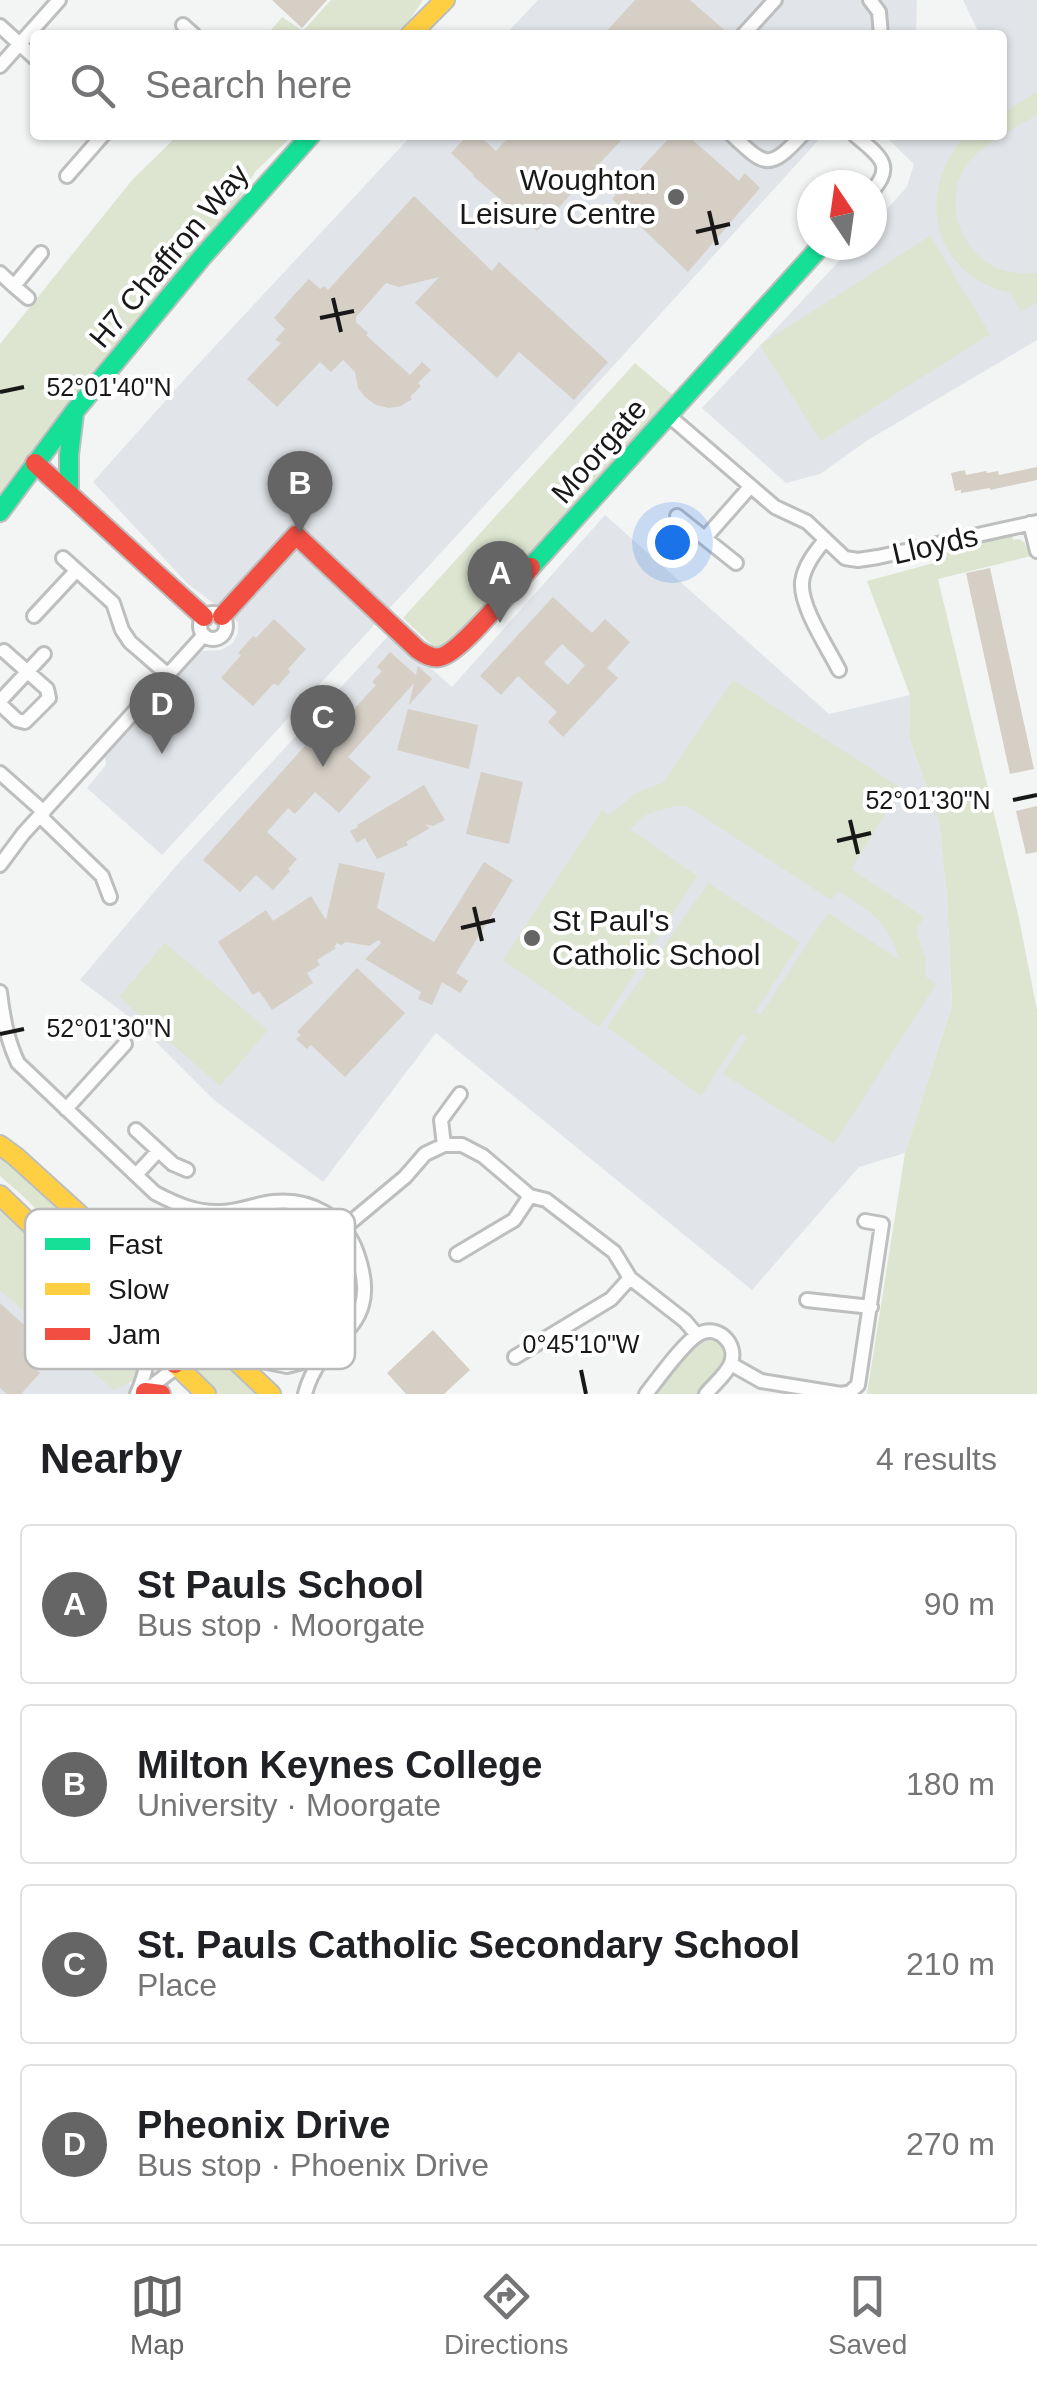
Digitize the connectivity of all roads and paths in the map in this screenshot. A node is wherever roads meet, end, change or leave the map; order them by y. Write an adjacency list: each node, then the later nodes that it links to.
1 (59, 0): 8 (street)
2 (445, 0): 5 (street)
3 (776, 0): 11 (street)
4 (870, 0): 12 (street)
5 (429, 9): 10 (street)
6 (183, 25): 9 (street)
7 (0, 26): 14 (street)
8 (32, 30)
9 (188, 30)
10 (414, 30)
11 (748, 30)
12 (880, 30)
13 (30, 33): 14 (street)
14 (20, 44): 15 (street); 16 (street)
15 (30, 53)
16 (0, 66)
17 (98, 140): 23 (street)
18 (306, 140): 29 (street, H7 Chaffron Way)
19 (737, 140): 20 (street)
20 (798, 140)
21 (860, 140): 22 (street)
22 (884, 170)
23 (67, 176)
24 (42, 254): 27 (street)
25 (808, 260): 30 (street, Moorgate)
26 (0, 273): 27 (street)
27 (14, 286): 28 (street)
28 (28, 298)
29 (74, 412): 31 (street, H7 Chaffron Way); 33 (street)
30 (668, 415): 32 (street); 44 (street, Moorgate)
31 (35, 463): 33 (street); 34 (street, H7 Chaffron Way)
32 (750, 487): 37 (street); 38 (street)
33 (69, 494): 44 (street)
34 (0, 512)
35 (676, 516): 37 (street)
36 (1034, 522): 38 (street, Lloyds); 39 (street)
37 (705, 538): 41 (street)
38 (829, 545): 47 (street)
39 (1037, 551)
40 (63, 558): 42 (street)
41 (736, 563)
42 (76, 571): 43 (street); 49 (street)
43 (34, 616)
44 (210, 622): 49 (street)
45 (4, 651): 48 (street)
46 (44, 654): 48 (street)
47 (839, 670)
48 (26, 672): 50 (street); 50 (street)
49 (168, 674): 52 (street)
50 (0, 703)
51 (0, 773): 52 (street)
52 (42, 814): 53 (street); 54 (street)
53 (0, 865)
54 (110, 897)
55 (0, 992): 58 (street)
56 (126, 1044): 58 (street)
57 (460, 1094): 61 (street)
58 (66, 1109): 64 (street)
59 (136, 1130): 62 (street)
60 (0, 1145): 67 (street)
61 (444, 1145): 66 (street); 72 (street)
62 (158, 1150): 63 (street); 64 (street)
63 (187, 1170)
64 (136, 1175): 68 (street)
65 (0, 1195): 71 (street)
66 (530, 1196): 75 (street); 76 (street)
67 (73, 1209)
68 (192, 1209)
69 (242, 1209): 70 (street)
70 (318, 1209)
71 (25, 1219)
72 (355, 1219)
73 (865, 1221): 78 (street)
74 (355, 1252): 79 (street)
75 (458, 1254)
76 (630, 1278): 80 (street); 81 (street)
77 (807, 1300): 78 (street)
78 (871, 1307): 82 (street)
79 (355, 1320)
80 (696, 1335): 82 (street); 91 (street)
81 (515, 1356)
82 (731, 1364): 92 (street)
83 (172, 1369): 87 (street)
84 (180, 1369): 88 (street)
85 (245, 1369): 89 (street)
86 (316, 1369): 90 (street)
87 (146, 1393)
88 (206, 1394)
89 (271, 1394)
90 (304, 1394)
91 (646, 1394)
92 (706, 1394)

